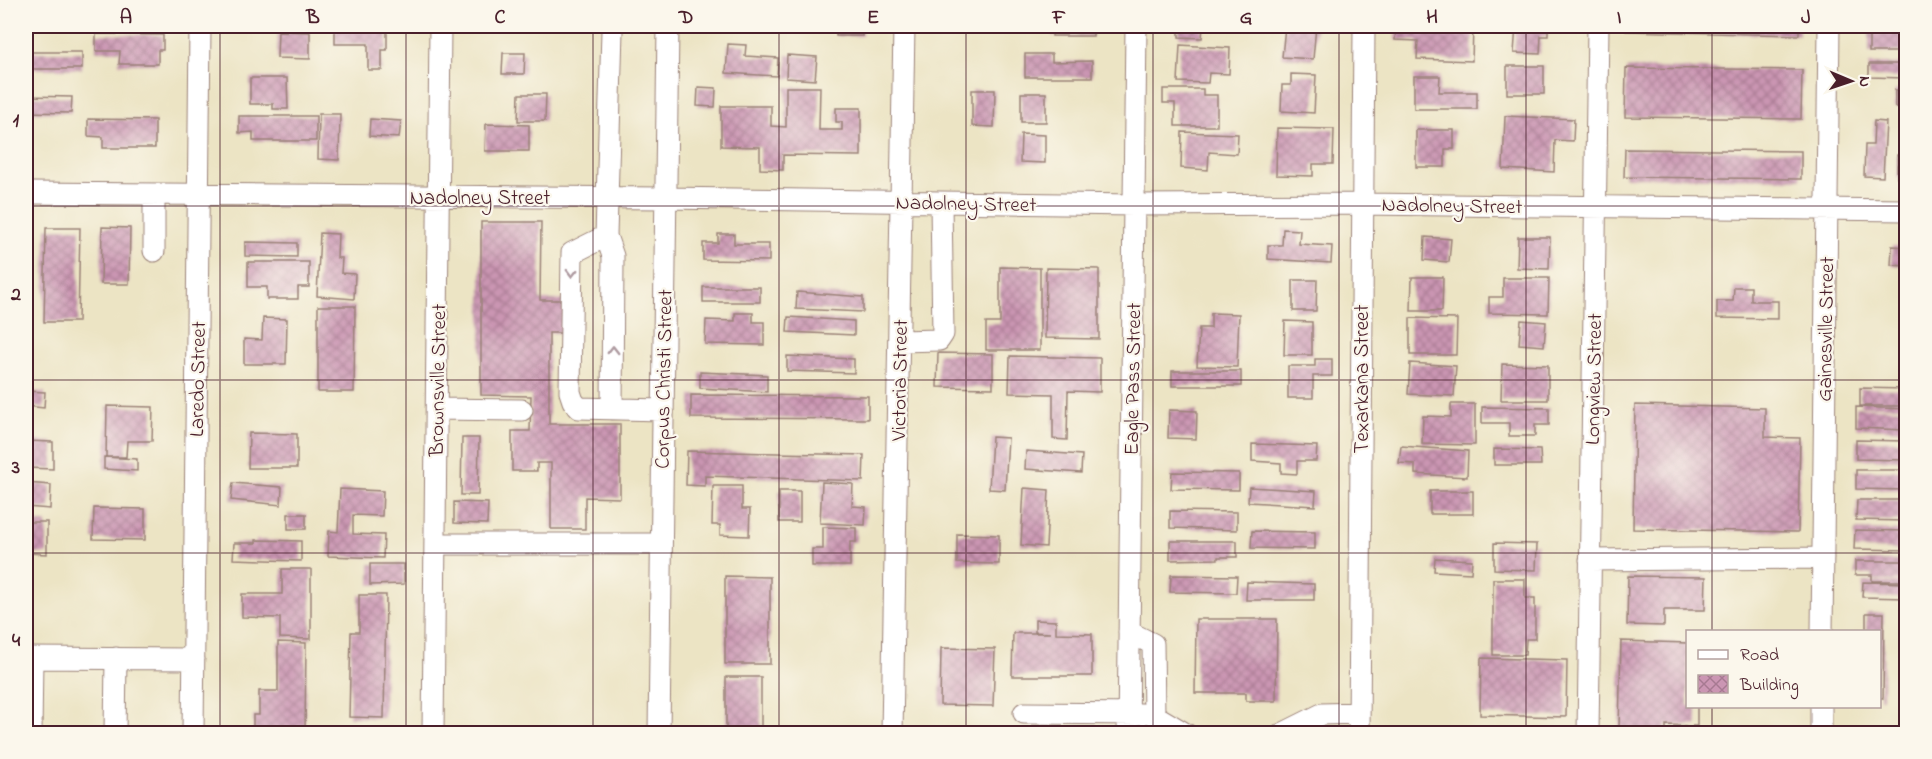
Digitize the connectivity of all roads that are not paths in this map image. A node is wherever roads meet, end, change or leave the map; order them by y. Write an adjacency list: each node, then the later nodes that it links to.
1 (200, 26): 12 (street, Laredo Street)
2 (440, 26): 13 (street, Brownsville Street)
3 (668, 26): 15 (street, Corpus Christi Street)
4 (904, 26): 16 (street, Victoria Street)
5 (1136, 26): 19 (street, Eagle Pass Street)
6 (1364, 26): 18 (street, Texarkana Street)
7 (1598, 26): 20 (street, Longview Street)
8 (1829, 26): 21 (street, Gainesville Street)
9 (612, 31): 14 (street)
10 (26, 193): 11 (street, Nadolney Street)
11 (154, 194): 12 (street, Nadolney Street); 24 (street)
12 (198, 195): 13 (street, Nadolney Street); 38 (street, Laredo Street)
13 (439, 197): 14 (street, Nadolney Street); 26 (street, Brownsville Street)
14 (607, 198): 15 (street, Nadolney Street); 23 (street)
15 (665, 198): 16 (street, Nadolney Street); 29 (street, Corpus Christi Street)
16 (902, 203): 17 (street, Nadolney Street); 25 (street, Victoria Street)
17 (941, 203): 19 (street, Nadolney Street); 25 (street)
18 (1362, 204): 19 (street, Nadolney Street); 20 (street, Nadolney Street); 43 (street, Texarkana Street)
19 (1134, 205): 35 (street, Eagle Pass Street)
20 (1595, 207): 21 (street, Nadolney Street); 33 (street, Longview Street)
21 (1827, 209): 22 (street, Nadolney Street); 32 (street, Gainesville Street)
22 (1906, 210)
23 (606, 236): 27 (street, one-way to 23); 27 (street, one-way to 27)
24 (154, 251)
25 (900, 341): 49 (street, Victoria Street)
26 (436, 409): 28 (street); 30 (street, Brownsville Street)
27 (612, 409): 29 (street)
28 (522, 410)
29 (662, 410): 31 (street, Corpus Christi Street)
30 (435, 544): 31 (street); 47 (street, Brownsville Street)
31 (661, 544): 48 (street, Corpus Christi Street)
32 (1822, 558): 33 (street); 34 (street, Gainesville Street)
33 (1590, 560): 52 (street, Longview Street)
34 (1822, 630)
35 (1129, 632): 41 (street); 42 (street, Eagle Pass Street)
36 (29, 658): 37 (street); 44 (street)
37 (116, 658): 38 (street); 45 (street)
38 (194, 659): 46 (street, Laredo Street)
39 (1821, 708): 53 (street)
40 (1024, 713): 42 (street)
41 (1154, 715): 42 (street); 50 (street)
42 (1128, 723)
43 (1359, 723): 51 (street)
44 (31, 734)
45 (116, 734)
46 (194, 734)
47 (433, 734)
48 (658, 734)
49 (892, 734)
50 (1186, 734)
51 (1282, 734)
52 (1588, 734)
53 (1821, 734)

